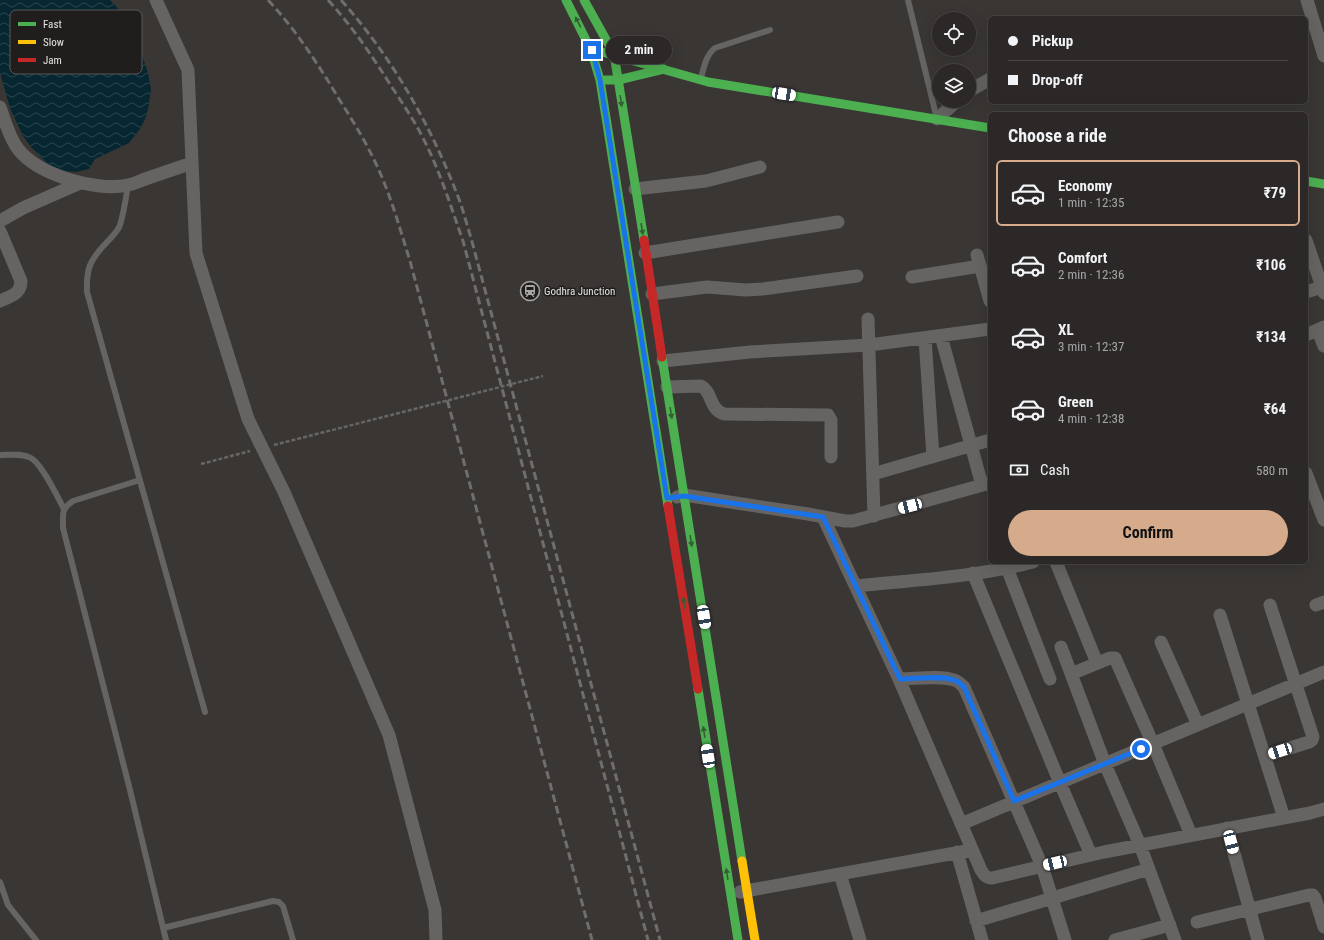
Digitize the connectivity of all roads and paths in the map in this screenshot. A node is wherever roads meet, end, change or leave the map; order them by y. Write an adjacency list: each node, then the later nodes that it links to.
1 (156, 0): 20 (street)
2 (566, 0): 7 (main road, one-way to 2)
3 (584, 0): 8 (main road)
4 (908, 0): 18 (lane)
5 (1307, 0): 9 (street)
6 (770, 30): 11 (lane)
7 (592, 50): 8 (main road); 12 (main road)
8 (614, 54): 10 (main road); 13 (main road)
9 (1324, 56)
10 (664, 69): 11 (main road); 13 (main road)
11 (700, 79): 18 (main road)
12 (600, 80): 13 (main road); 62 (main road)
13 (618, 80): 26 (main road, one-way to 26)
14 (988, 80): 15 (street)
15 (976, 87)
16 (0, 107): 23 (street)
17 (949, 108): 18 (street)
18 (937, 119): 19 (main road)
19 (988, 128)
20 (192, 163): 25 (street); 114 (street)
21 (760, 167): 26 (street)
22 (1308, 181): 24 (main road)
23 (80, 183): 25 (street); 27 (street)
24 (1324, 184)
25 (128, 185): 59 (lane)
26 (635, 188): 31 (main road, one-way to 31)
27 (0, 221)
28 (838, 222): 31 (street)
29 (0, 231): 38 (street)
30 (1308, 246): 34 (street)
31 (646, 253): 36 (main road)
32 (857, 276): 36 (street)
33 (912, 277): 37 (street)
34 (1323, 290): 35 (street)
35 (1308, 292)
36 (652, 294): 46 (main road)
37 (988, 294)
38 (0, 301)
39 (868, 319): 44 (street)
40 (988, 330): 42 (street)
41 (1316, 331): 45 (street)
42 (941, 336): 43 (street); 51 (street)
43 (925, 338): 44 (street); 55 (street)
44 (869, 345): 46 (street); 57 (street)
45 (1324, 346)
46 (663, 361): 48 (main road)
47 (543, 376): 50 (path)
48 (667, 387): 54 (street); 61 (main road, one-way to 61)
49 (988, 441): 51 (street)
50 (270, 446)
51 (972, 446): 55 (street); 60 (street)
52 (254, 450): 56 (path)
53 (0, 455): 63 (lane)
54 (831, 457)
55 (932, 457): 57 (street)
56 (201, 464)
57 (873, 474): 64 (street)
58 (1308, 478): 66 (street)
59 (140, 480): 63 (lane); 82 (lane)
60 (988, 485): 64 (street)
61 (684, 496): 62 (street); 65 (street); 102 (main road, one-way to 102)
62 (667, 498): 103 (main road, one-way to 62)
63 (64, 509): 110 (lane)
64 (874, 516): 65 (street)
65 (823, 517): 70 (street)
66 (1324, 520)
67 (1057, 564): 75 (street)
68 (1006, 565): 69 (street); 78 (street)
69 (973, 573): 70 (street); 87 (street)
70 (856, 586): 79 (street)
71 (1270, 605): 80 (street)
72 (1220, 615): 81 (street)
73 (1161, 642): 83 (street)
74 (1061, 647): 77 (street)
75 (1097, 663): 77 (street); 84 (street)
76 (1324, 672): 80 (street)
77 (1071, 674): 86 (street)
78 (1050, 678)
79 (900, 679): 88 (street); 91 (street)
80 (1295, 684): 81 (street); 85 (street)
81 (1249, 703): 83 (street); 85 (street)
82 (205, 712)
83 (1198, 725): 84 (street)
84 (1153, 744): 86 (street); 93 (street)
85 (1265, 756): 90 (street)
86 (1106, 764): 87 (street); 94 (street)
87 (1060, 783): 88 (street); 97 (street)
88 (1014, 801): 91 (street); 98 (street)
89 (1324, 809): 90 (street)
90 (1284, 818): 92 (street)
91 (962, 824): 95 (street)
92 (1227, 828): 93 (street); 105 (street)
93 (1191, 835): 94 (street)
94 (1140, 845): 97 (street); 99 (street)
95 (972, 850): 96 (street); 98 (street)
96 (958, 852): 100 (street); 106 (street)
97 (1091, 855): 98 (street)
98 (1042, 866): 104 (street)
99 (1149, 869): 104 (street); 108 (street)
100 (840, 874): 102 (street); 117 (street)
101 (0, 882): 111 (lane)
102 (747, 890): 103 (street); 116 (main road)
103 (730, 893): 115 (main road)
104 (1052, 898): 106 (street); 119 (street)
105 (1249, 909): 107 (street); 109 (street); 122 (street)
106 (976, 921): 118 (street)
107 (1197, 922)
108 (1170, 925): 120 (street); 121 (street)
109 (1324, 927)
110 (164, 928): 112 (lane); 113 (lane)
111 (36, 940)
112 (166, 940)
113 (293, 940)
114 (436, 940)
115 (738, 940)
116 (755, 940)
117 (860, 940)
118 (982, 940)
119 (1065, 940)
120 (1115, 940)
121 (1175, 940)
122 (1258, 940)

